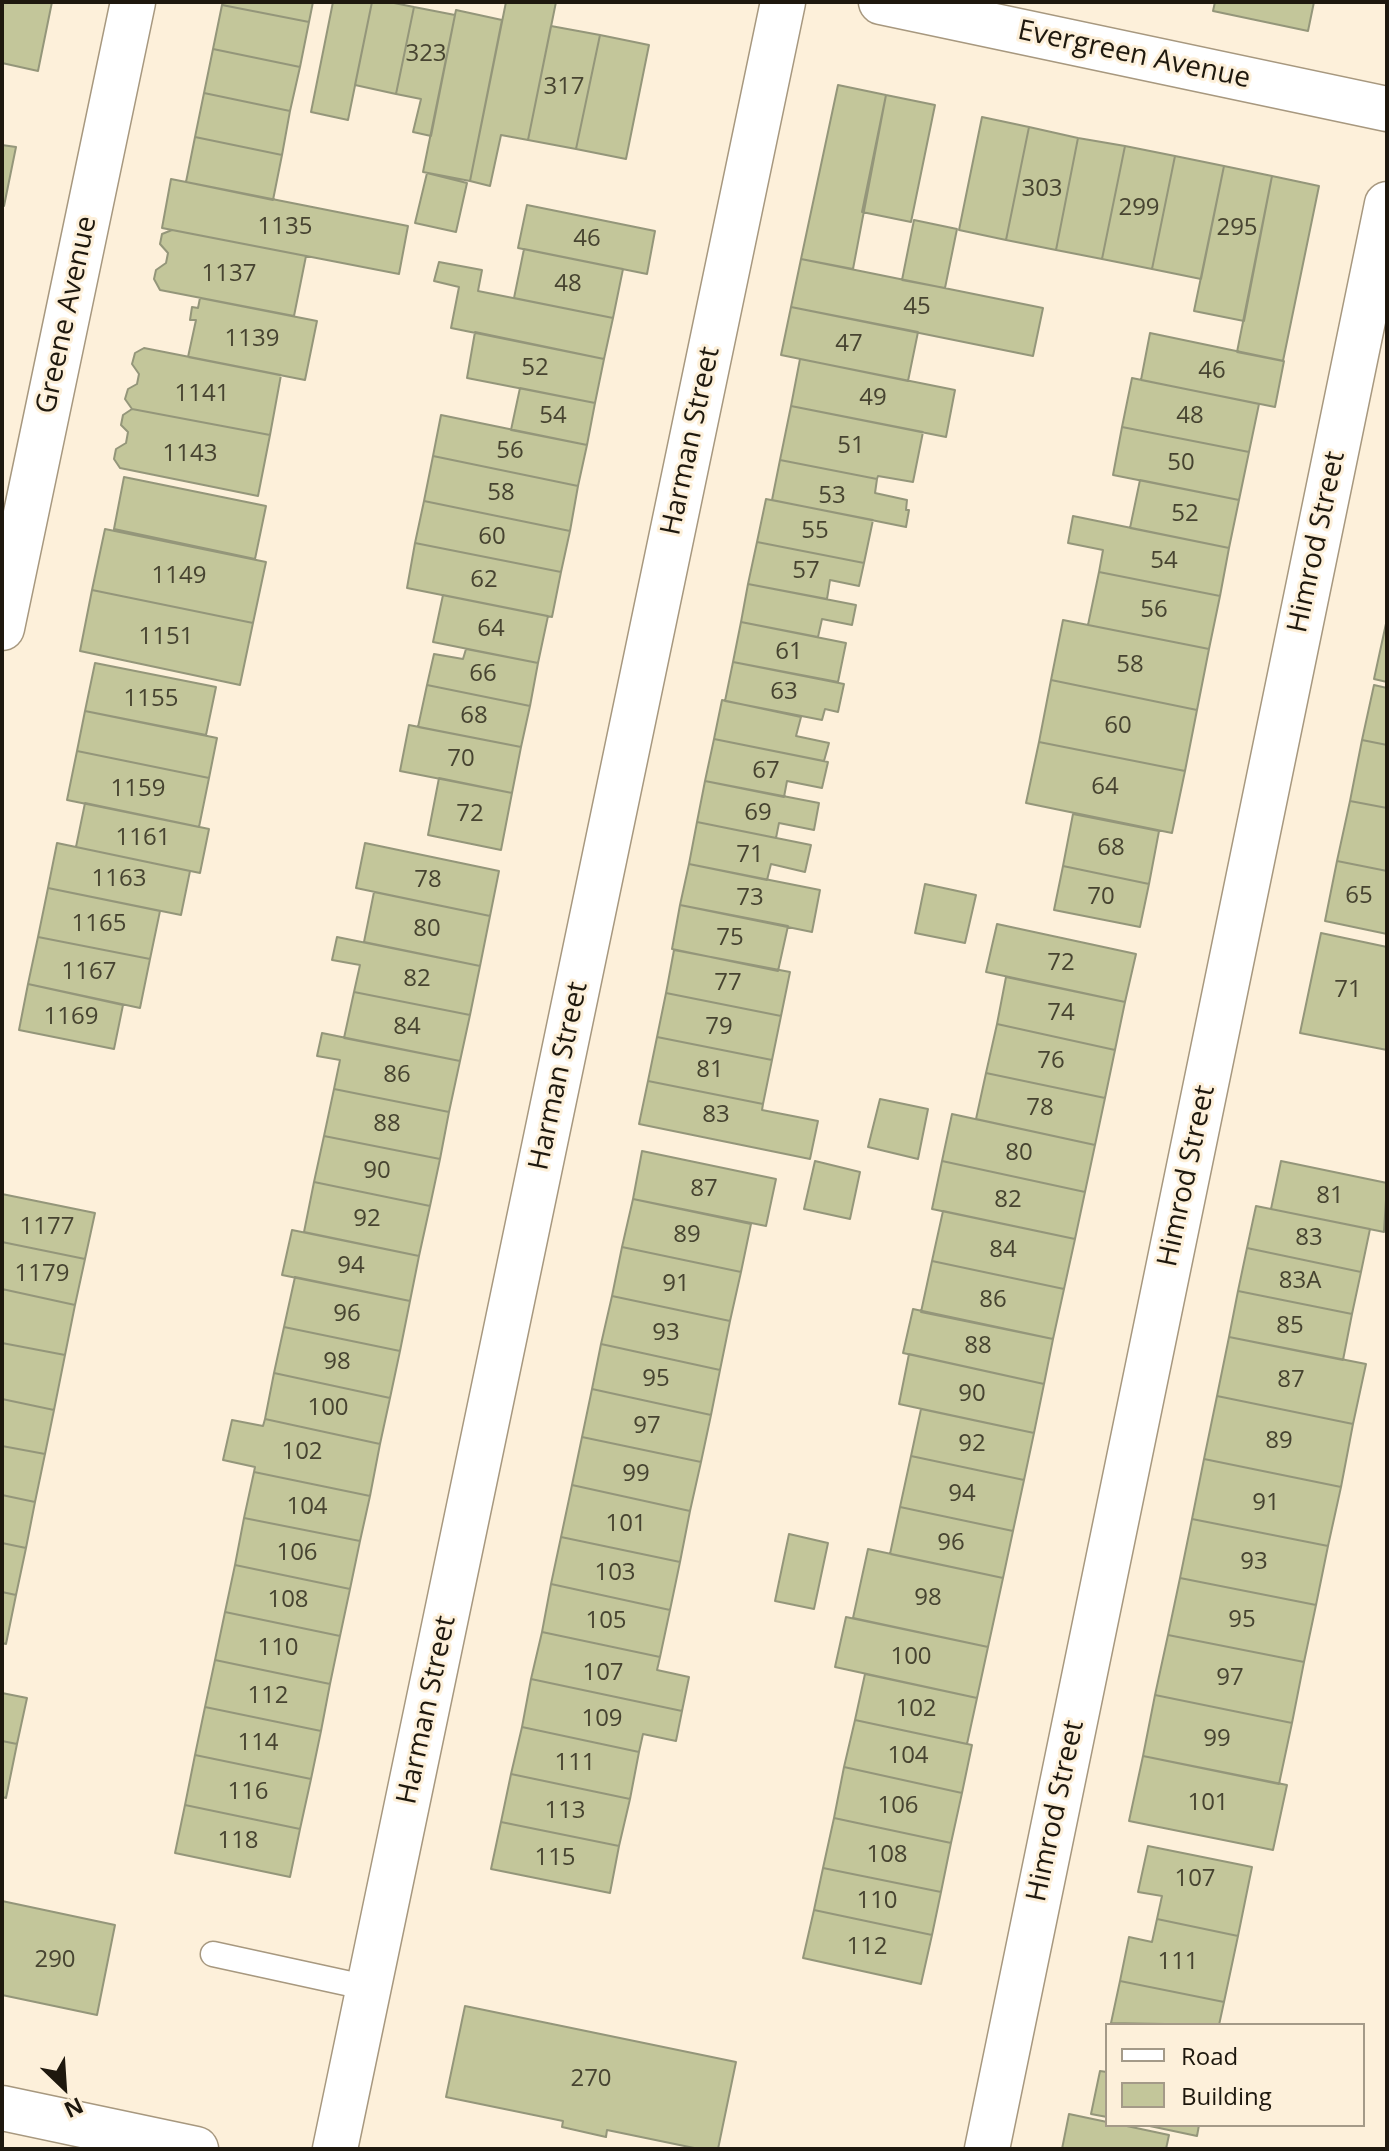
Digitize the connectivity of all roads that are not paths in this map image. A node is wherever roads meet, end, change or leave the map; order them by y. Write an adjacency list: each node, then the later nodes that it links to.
1 (133, 2): 6 (street, Greene Avenue)
2 (783, 2): 8 (street, Harman Street)
3 (881, 2): 4 (street, Evergreen Avenue)
4 (1387, 109)
5 (1387, 204): 12 (street, Himrod Street)
6 (2, 628)
7 (213, 1954): 8 (lane)
8 (369, 1988): 11 (street, Harman Street)
9 (2, 2108): 10 (street)
10 (196, 2149)
11 (335, 2149)
12 (987, 2149)

